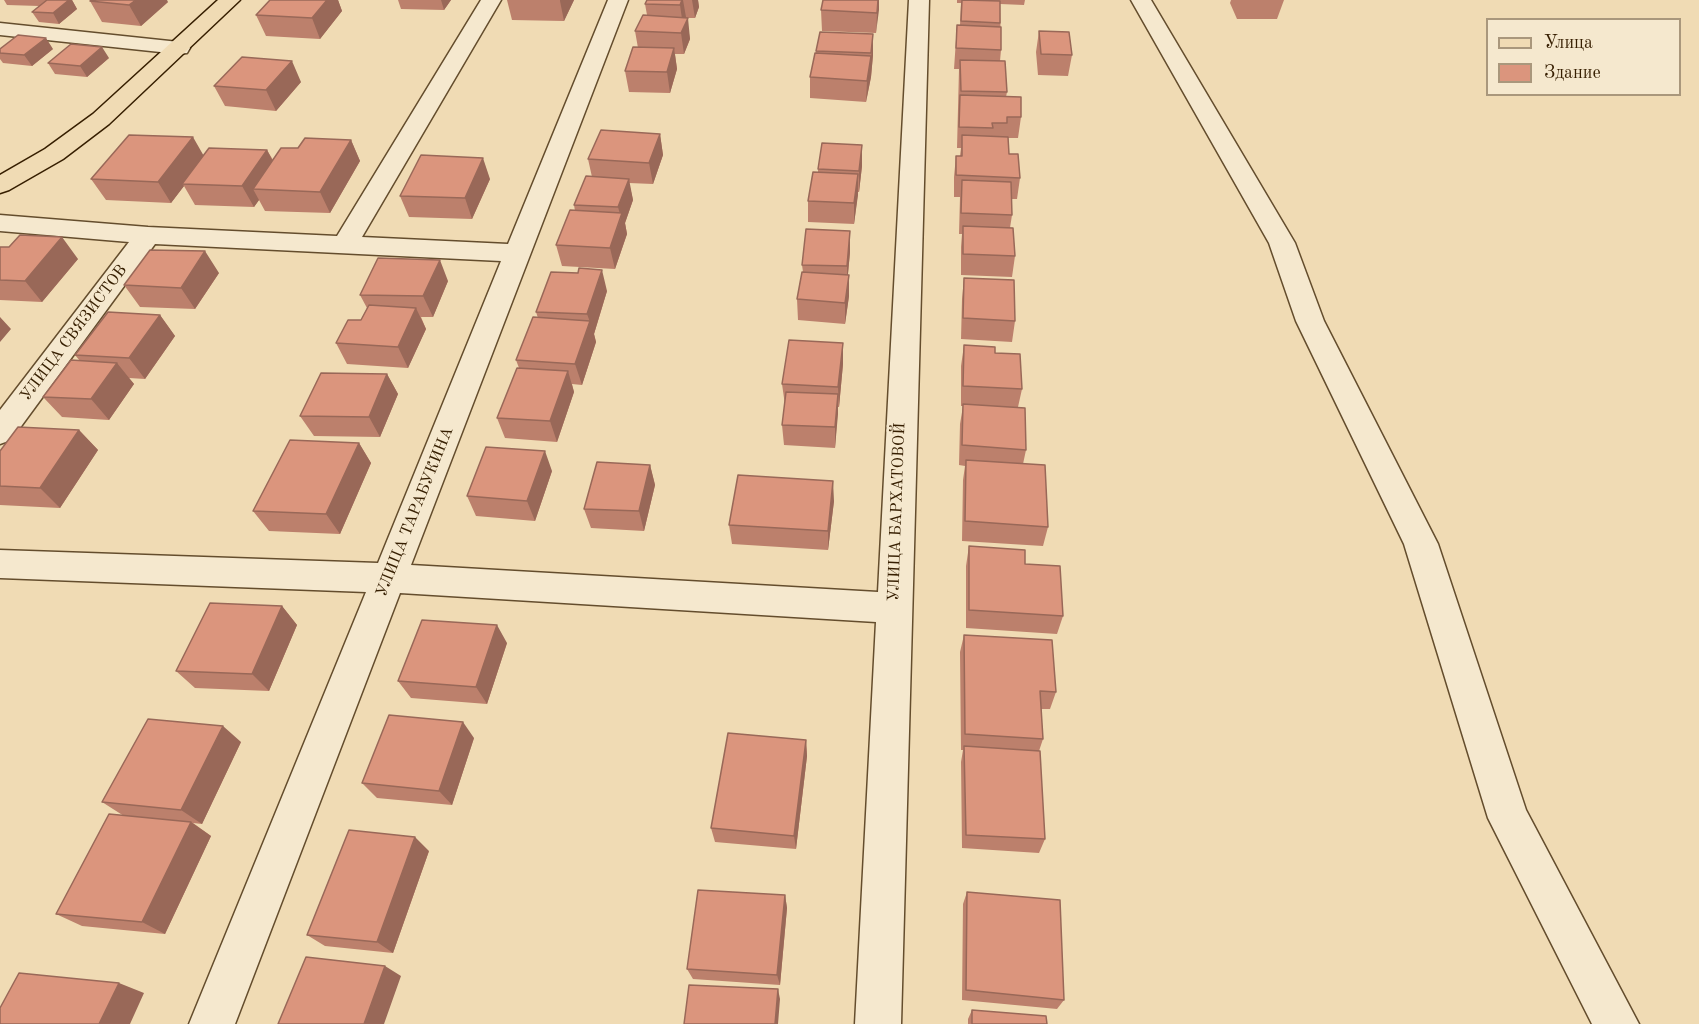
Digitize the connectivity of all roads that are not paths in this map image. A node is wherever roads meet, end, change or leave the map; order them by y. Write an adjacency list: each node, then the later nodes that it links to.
1 (230, 0): 7 (main road)
2 (491, 0): 11 (street)
3 (618, 0): 12 (street, УЛИЦА ТАРАБУКИНА)
4 (919, 0): 16 (street, УЛИЦА БАРХАТОВОЙ)
5 (1141, 0): 19 (street)
6 (0, 29): 7 (street)
7 (179, 48): 8 (main road)
8 (0, 185)
9 (0, 223): 10 (street)
10 (148, 235): 11 (street); 13 (street, УЛИЦА СВЯЗИСТОВ)
11 (345, 244): 12 (street)
12 (518, 253): 15 (street, УЛИЦА ТАРАБУКИНА)
13 (0, 432)
14 (0, 564): 15 (street)
15 (388, 578): 16 (street); 17 (street, УЛИЦА ТАРАБУКИНА)
16 (893, 608): 18 (street, УЛИЦА БАРХАТОВОЙ)
17 (212, 1024)
18 (878, 1024)
19 (1616, 1024)

